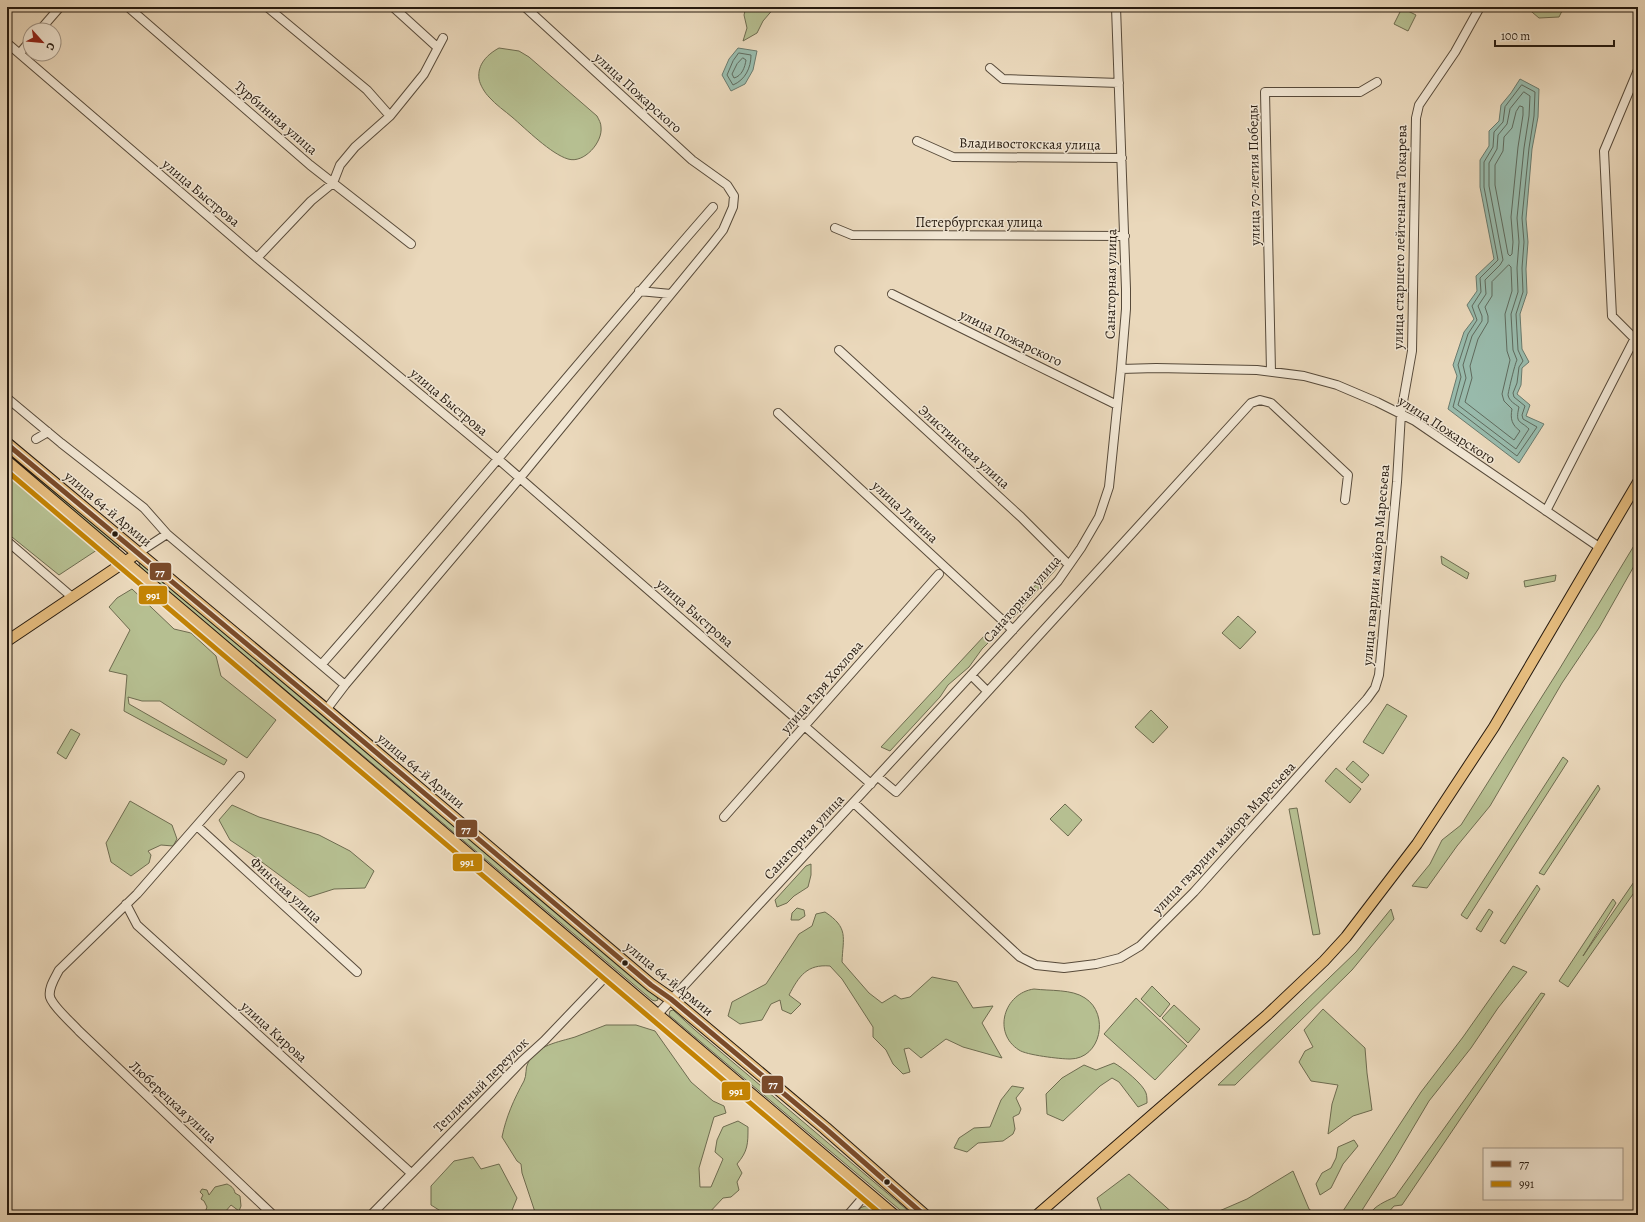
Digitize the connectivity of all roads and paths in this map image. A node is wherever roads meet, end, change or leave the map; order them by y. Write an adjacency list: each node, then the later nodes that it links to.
1 (60, 7): 8 (street)
2 (128, 7): 21 (street, Турбинная улица)
3 (268, 7): 18 (street)
4 (393, 7): 11 (street)
5 (525, 7): 28 (street, улица Пожарского)
6 (1116, 7): 17 (street, Санаторная улица)
7 (1480, 7): 37 (street, улица старшего лейтенанта Токарева)
8 (47, 22)
9 (443, 38): 11 (street)
10 (7, 44): 13 (street, улица Быстрова)
11 (438, 47): 18 (street)
12 (22, 51): 13 (street)
13 (20, 53): 26 (street, улица Быстрова)
14 (990, 68): 17 (street)
15 (1638, 70): 30 (street)
16 (1377, 82): 33 (street, улица 70-летия Победы)
17 (1119, 83): 20 (street, Санаторная улица)
18 (390, 116): 21 (street)
19 (917, 141): 20 (street, Владивостокская улица)
20 (1122, 158): 24 (street, Санаторная улица)
21 (333, 183): 25 (street, Турбинная улица); 26 (street)
22 (713, 207): 27 (street)
23 (835, 228): 24 (street, Петербургская улица)
24 (1125, 236): 32 (street, Санаторная улица)
25 (411, 244)
26 (258, 258): 41 (street, улица Быстрова)
27 (639, 291): 28 (street); 41 (street)
28 (671, 294): 43 (street)
29 (892, 294): 35 (street, улица Пожарского)
30 (1636, 336): 46 (street)
31 (839, 350): 52 (street, Элистинская улица)
32 (1121, 369): 33 (street, улица Пожарского); 35 (street, Санаторная улица)
33 (1271, 371): 37 (street, улица Пожарского)
34 (7, 398): 38 (street)
35 (1117, 405): 52 (street, Санаторная улица)
36 (778, 413): 55 (street, улица Лячина)
37 (1401, 413): 46 (street, улица Пожарского); 66 (street, улица гвардии майора Маресьева)
38 (48, 432): 39 (street); 47 (street)
39 (36, 439)
40 (7, 444): 50 (highway, улица 64-й Армии)
41 (498, 459): 43 (street, улица Быстрова); 57 (street)
42 (7, 462): 51 (highway, улица 64-й Армии)
43 (520, 478): 59 (street); 62 (street, улица Быстрова)
44 (1638, 482): 49 (main road)
45 (1345, 500): 60 (street)
46 (1546, 511): 49 (street, улица Пожарского)
47 (167, 534): 50 (street); 57 (street)
48 (7, 541): 54 (street)
49 (1599, 546): 81 (main road)
50 (138, 554): 51 (main road); 61 (highway, улица 64-й Армии)
51 (124, 562): 54 (main road); 71 (highway, улица 64-й Армии)
52 (1069, 565): 55 (street, Санаторная улица)
53 (939, 574): 62 (street, улица Гаря Хохлова)
54 (72, 597): 56 (main road)
55 (1013, 630): 58 (street, Санаторная улица)
56 (7, 642)
57 (322, 664): 59 (street)
58 (971, 676): 60 (street); 64 (street, Санаторная улица)
59 (345, 684): 61 (street)
60 (987, 691): 64 (street)
61 (326, 710): 72 (highway, улица 64-й Армии)
62 (805, 726): 65 (street, улица Быстрова); 67 (street, улица Гаря Хохлова)
63 (240, 776): 68 (street)
64 (878, 777): 65 (street, Санаторная улица)
65 (871, 784): 66 (street, Санаторная улица)
66 (854, 803): 72 (street, Санаторная улица)
67 (724, 817)
68 (197, 826): 69 (street); 70 (street, Финская улица)
69 (126, 904): 74 (street, улица Кирова); 76 (street, Люберецкая улица)
70 (357, 972)
71 (609, 973): 73 (highway, улица 64-й Армии); 74 (street, Тепличный переулок)
72 (671, 1000): 73 (street, Санаторная улица); 80 (highway, улица 64-й Армии)
73 (657, 1015): 75 (highway, улица 64-й Армии)
74 (411, 1173): 77 (street, Тепличный переулок)
75 (867, 1193): 78 (street); 79 (highway, улица 64-й Армии)
76 (273, 1215)
77 (371, 1215)
78 (848, 1215)
79 (893, 1215)
80 (924, 1215)
81 (1037, 1215)

